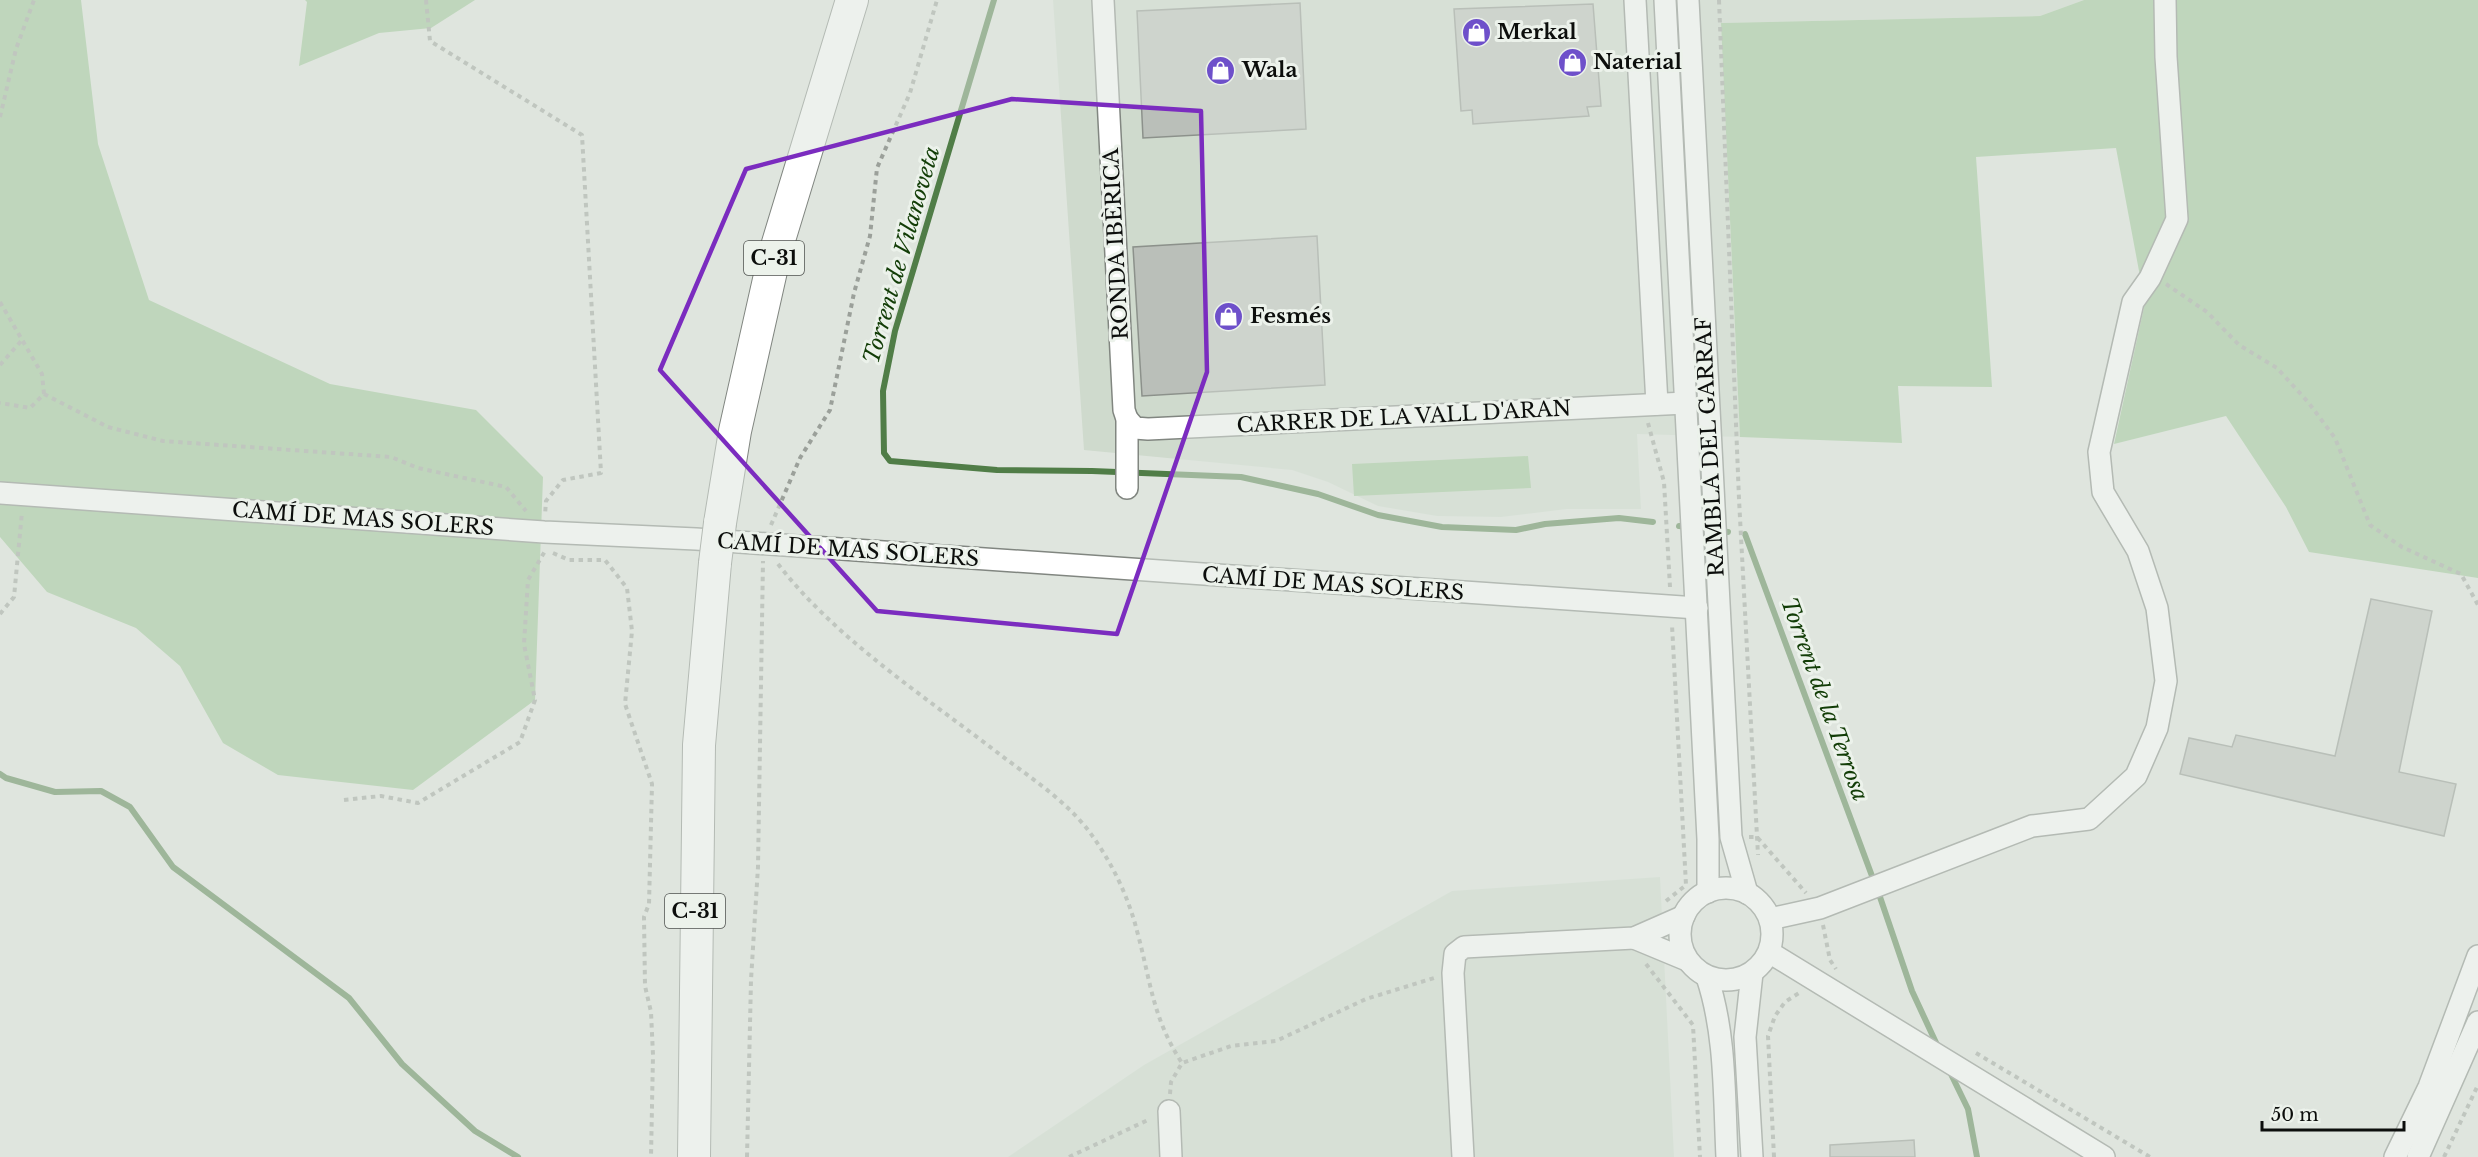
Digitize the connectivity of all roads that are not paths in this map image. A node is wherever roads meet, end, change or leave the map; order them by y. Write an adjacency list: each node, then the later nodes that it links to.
1 (852, 0): 25 (highway, C-31, bridge)
2 (1103, 0): 9 (street, RONDA IBÈRICA)
3 (1635, 0): 8 (street)
4 (1665, 0): 7 (street, RAMBLA DEL GARRAF)
5 (1688, 0): 14 (street, RAMBLA DEL GARRAF)
6 (2165, 0): 16 (street)
7 (1686, 403): 8 (street, CARRER DE LA VALL D'ARAN); 12 (street, RAMBLA DEL GARRAF)
8 (1657, 404): 9 (street, CARRER DE LA VALL D'ARAN)
9 (1127, 419): 10 (street, RONDA IBÈRICA)
10 (1127, 488)
11 (0, 493): 12 (street, CAMÍ DE MAS SOLERS)
12 (1697, 608): 13 (street, RAMBLA DEL GARRAF)
13 (1708, 892): 14 (street); 15 (street)
14 (1747, 893): 16 (street, RAMBLA DEL GARRAF)
15 (1684, 916): 17 (street); 20 (street)
16 (1770, 919): 18 (street)
17 (1634, 938): 20 (street); 27 (street)
18 (1769, 952): 21 (street); 30 (street)
19 (2478, 956): 31 (street)
20 (1687, 960): 22 (street)
21 (1752, 973): 22 (street); 29 (street)
22 (1707, 976): 28 (street)
23 (2476, 1034): 32 (street)
24 (1169, 1111): 26 (street)
25 (694, 1157)
26 (1172, 1157)
27 (1463, 1157)
28 (1727, 1157)
29 (1752, 1157)
30 (2104, 1157)
31 (2395, 1157)
32 (2418, 1157)

